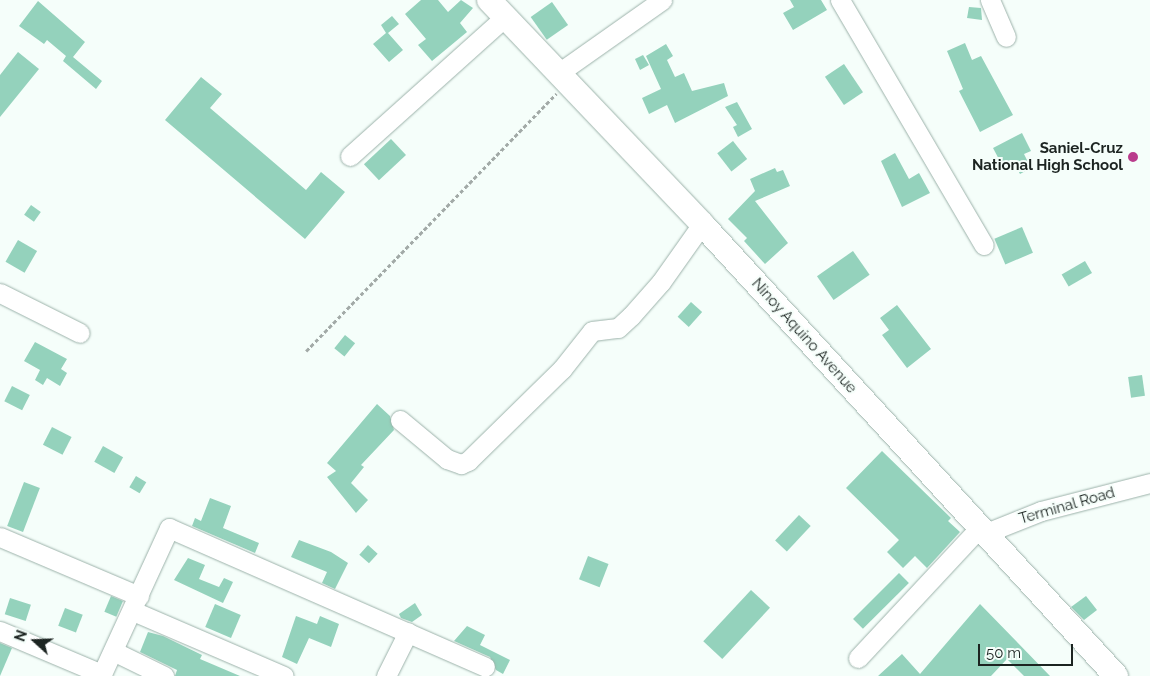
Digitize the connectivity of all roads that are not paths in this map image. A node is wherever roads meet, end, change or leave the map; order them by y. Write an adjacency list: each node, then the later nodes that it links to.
1 (662, 0): 6 (street)
2 (840, 0): 9 (street)
3 (990, 0): 5 (street)
4 (497, 8): 6 (main road, Ninoy Aquino Avenue); 7 (street)
5 (1006, 37)
6 (564, 77): 8 (main road, Ninoy Aquino Avenue)
7 (350, 156)
8 (702, 224): 12 (street); 14 (main road, Ninoy Aquino Avenue)
9 (984, 245)
10 (0, 293): 11 (street)
11 (80, 333)
12 (400, 420)
13 (1150, 482): 14 (street, Terminal Road)
14 (983, 530): 20 (street); 26 (main road, Ninoy Aquino Avenue)
15 (0, 537): 16 (street)
16 (136, 604): 18 (street); 19 (street); 24 (street)
17 (0, 631): 22 (street)
18 (408, 632): 21 (street); 25 (street)
19 (113, 651): 22 (street); 23 (street)
20 (858, 658)
21 (485, 667)
22 (102, 675)
23 (164, 676)
24 (284, 676)
25 (386, 676)
26 (1116, 676)

